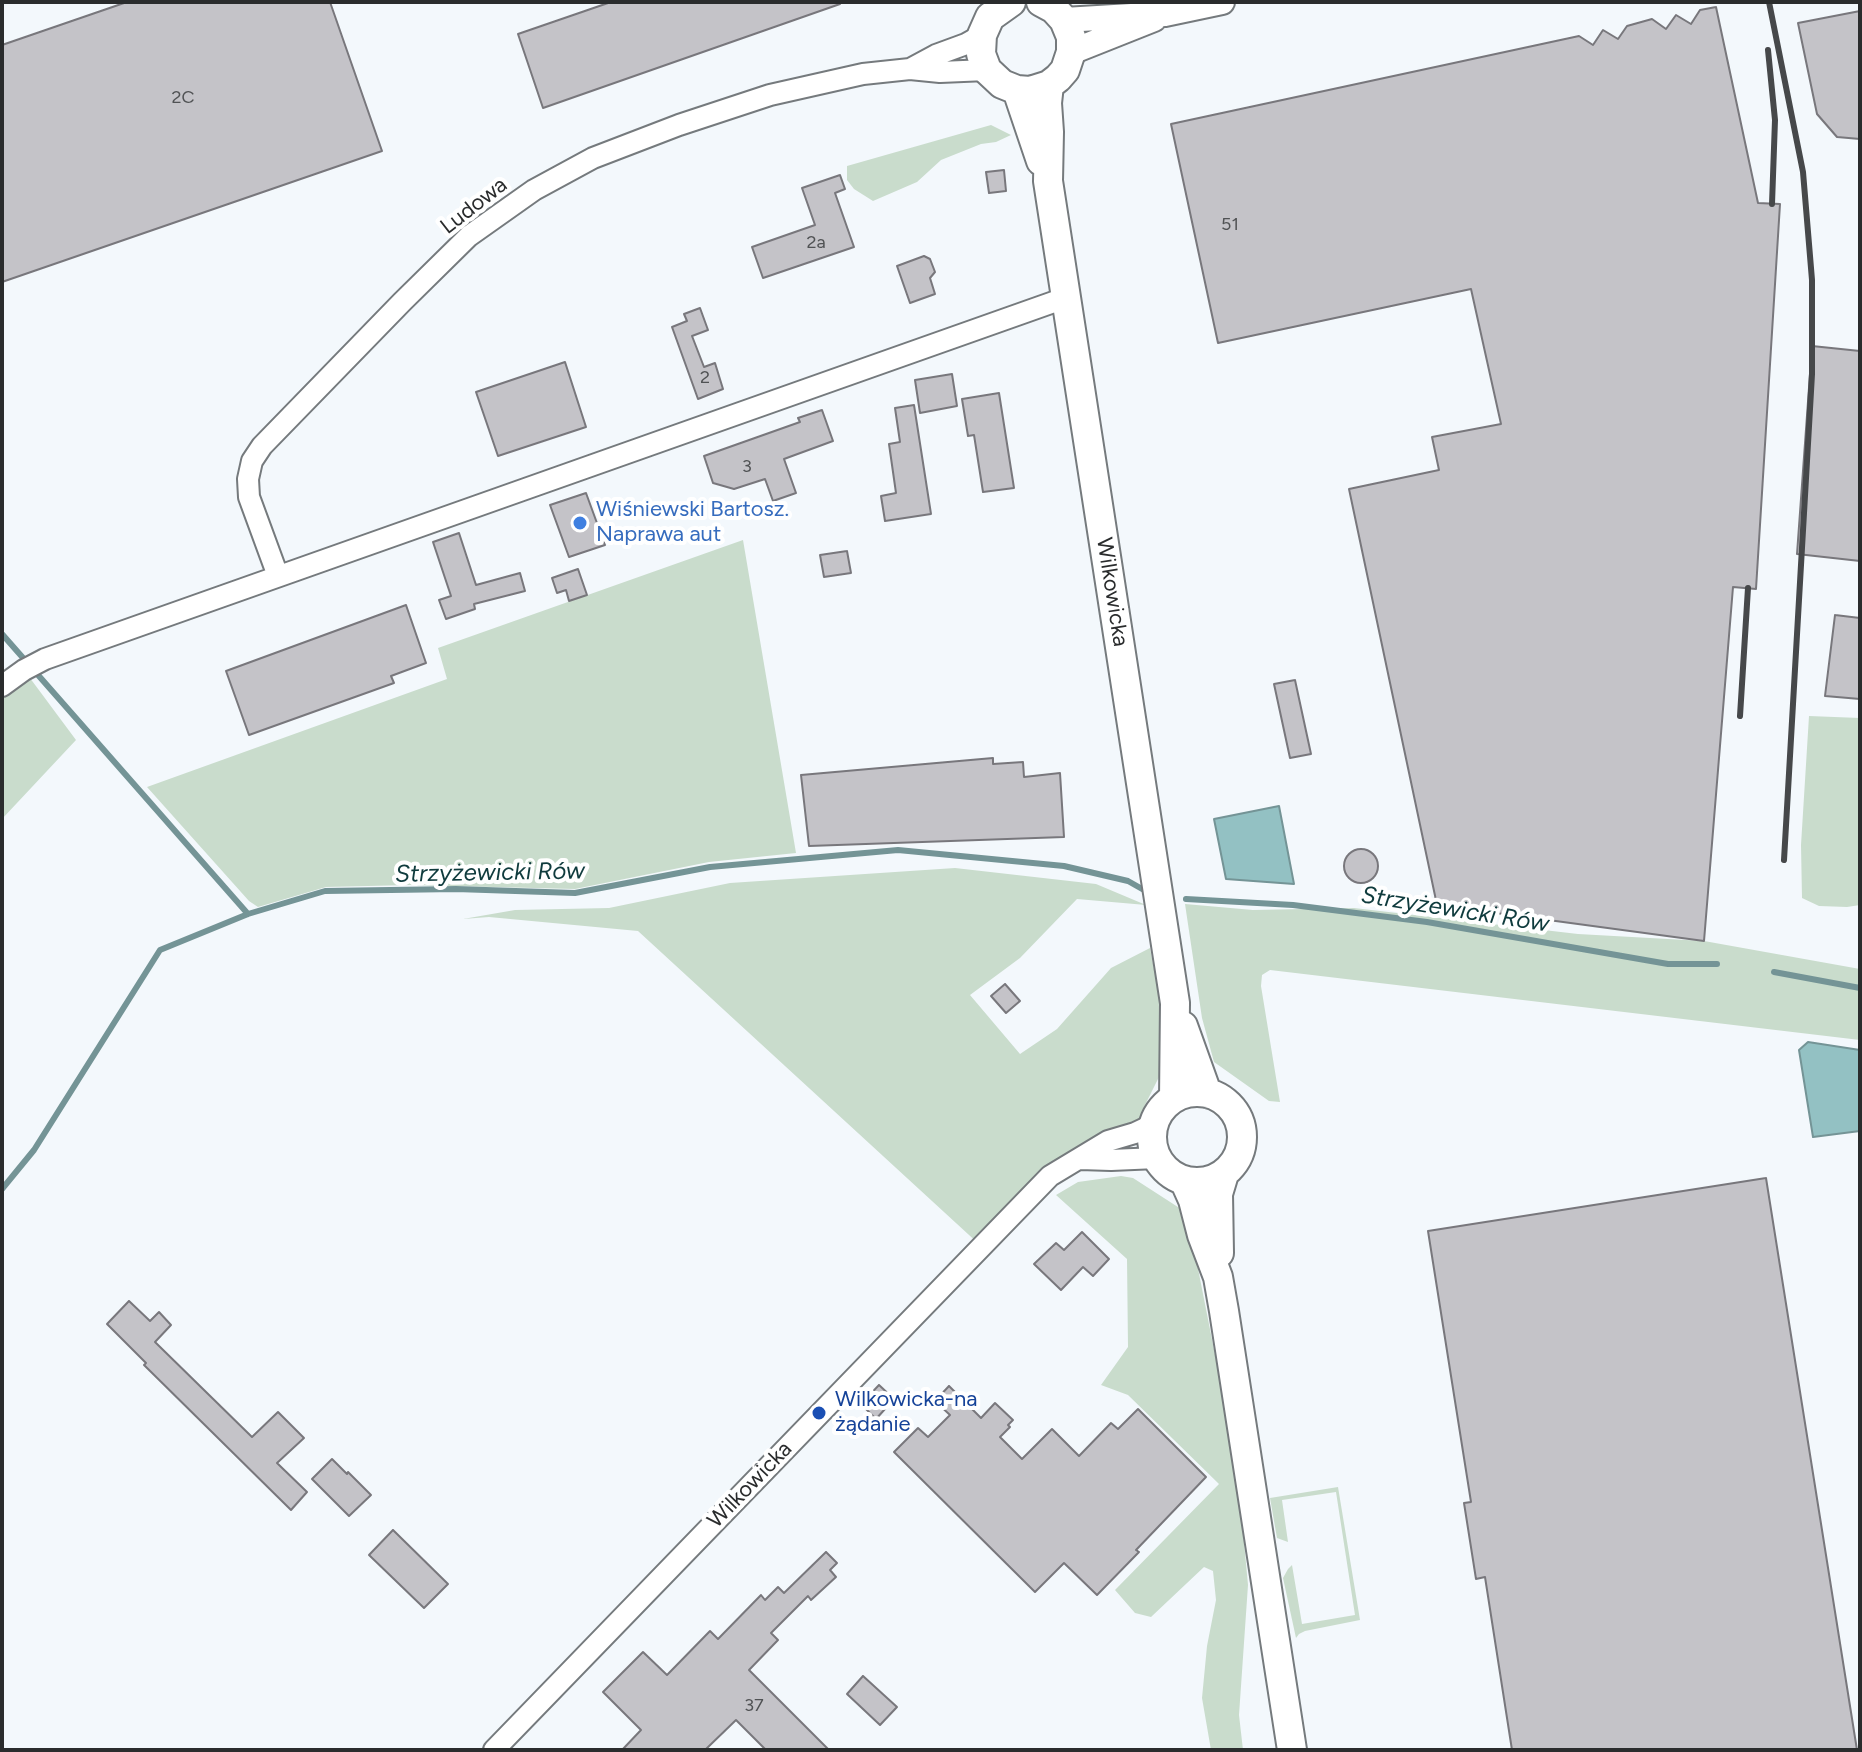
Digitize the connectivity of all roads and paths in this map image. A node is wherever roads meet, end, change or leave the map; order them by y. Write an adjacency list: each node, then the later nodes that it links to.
1 (1041, 2): 5 (main road)
2 (1222, 2): 4 (street)
3 (1007, 3): 6 (main road)
4 (1165, 14): 5 (street); 7 (street)
5 (1064, 20): 7 (main road)
6 (982, 35): 8 (street, Ludowa); 9 (main road)
7 (1071, 52): 10 (main road)
8 (910, 69): 9 (street, Ludowa); 14 (street, Ludowa)
9 (987, 70): 11 (main road)
10 (1049, 85): 11 (main road); 12 (main road, Wilkowicka)
11 (1017, 90): 12 (main road, Wilkowicka)
12 (1048, 181): 13 (main road, Wilkowicka)
13 (1065, 298): 14 (street); 16 (main road, Wilkowicka)
14 (278, 576): 15 (street)
15 (8, 681)
16 (1175, 1003): 17 (main road, Wilkowicka); 18 (main road, Wilkowicka)
17 (1207, 1093): 18 (main road); 22 (main road)
18 (1174, 1098): 19 (main road)
19 (1154, 1124): 20 (main road); 21 (street, Wilkowicka)
20 (1157, 1158): 21 (street); 23 (main road)
21 (1080, 1159): 25 (street, Wilkowicka)
22 (1224, 1174): 23 (main road); 24 (main road)
23 (1184, 1180): 24 (main road)
24 (1218, 1277): 26 (main road)
25 (494, 1750)
26 (1292, 1750)

